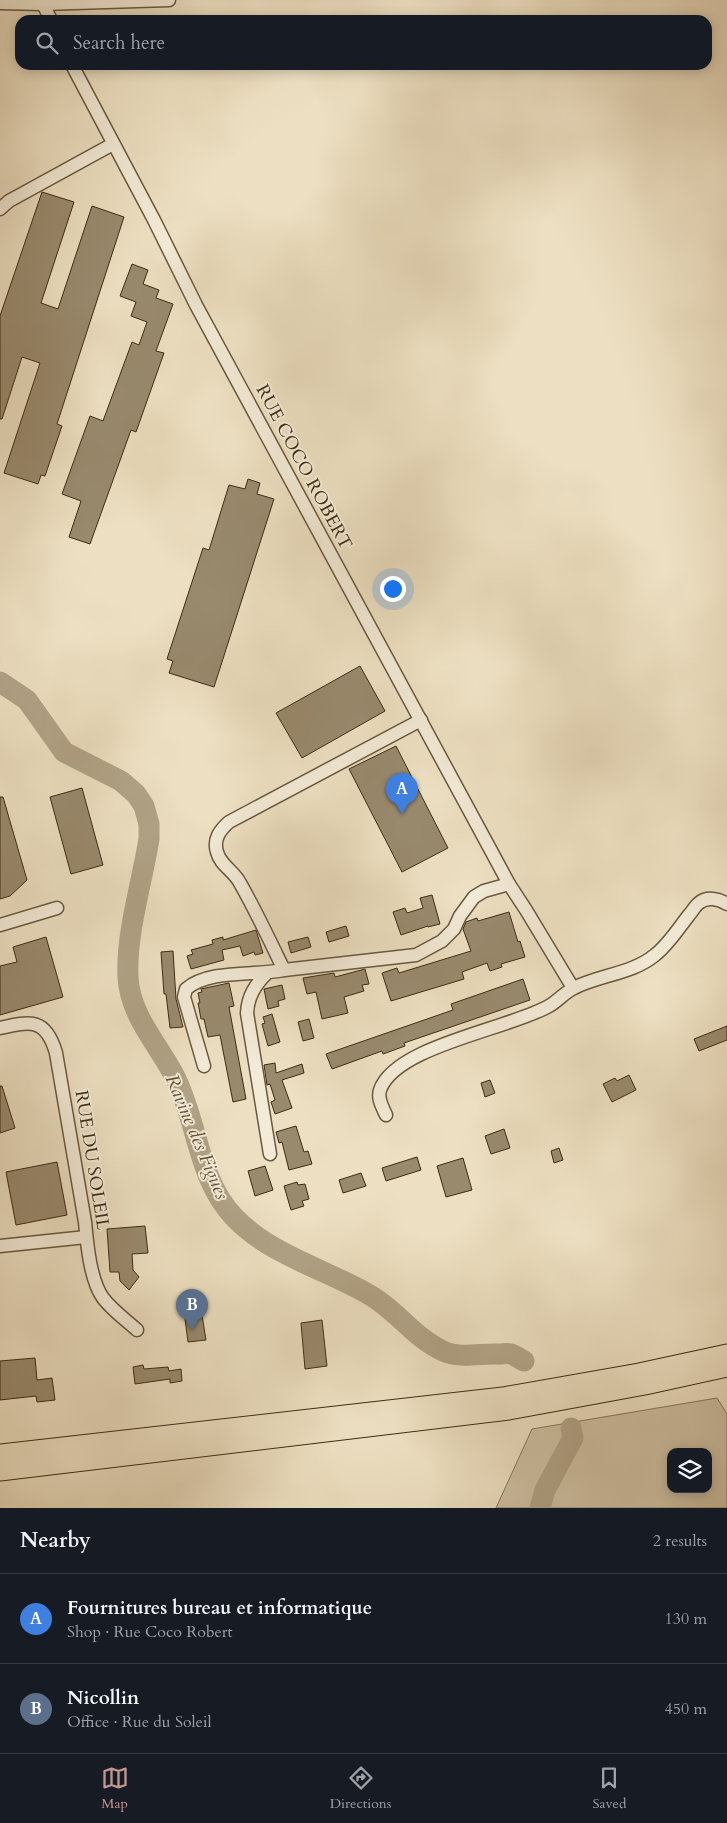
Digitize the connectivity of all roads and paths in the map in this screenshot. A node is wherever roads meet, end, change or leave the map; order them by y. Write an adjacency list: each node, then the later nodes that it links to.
1 (169, 0): 3 (street)
2 (0, 3): 3 (street)
3 (43, 4): 4 (street)
4 (48, 15)
5 (75, 70): 6 (street, RUE COCO ROBERT)
6 (113, 144): 7 (street); 8 (street, RUE COCO ROBERT)
7 (0, 209)
8 (421, 720): 9 (street, RUE COCO ROBERT); 13 (street)
9 (509, 884): 13 (street); 15 (street, RUE COCO ROBERT)
10 (727, 904): 15 (street)
11 (57, 908): 12 (street)
12 (0, 925)
13 (284, 970): 14 (street)
14 (267, 973): 17 (street); 19 (street)
15 (573, 988): 18 (street)
16 (0, 1028): 20 (street, RUE DU SOLEIL)
17 (204, 1066)
18 (386, 1115)
19 (270, 1154)
20 (86, 1237): 21 (street); 22 (street, RUE DU SOLEIL)
21 (0, 1246)
22 (137, 1330)
23 (727, 1354): 25 (highway)
24 (727, 1367): 26 (highway)
25 (0, 1454)
26 (0, 1471)

